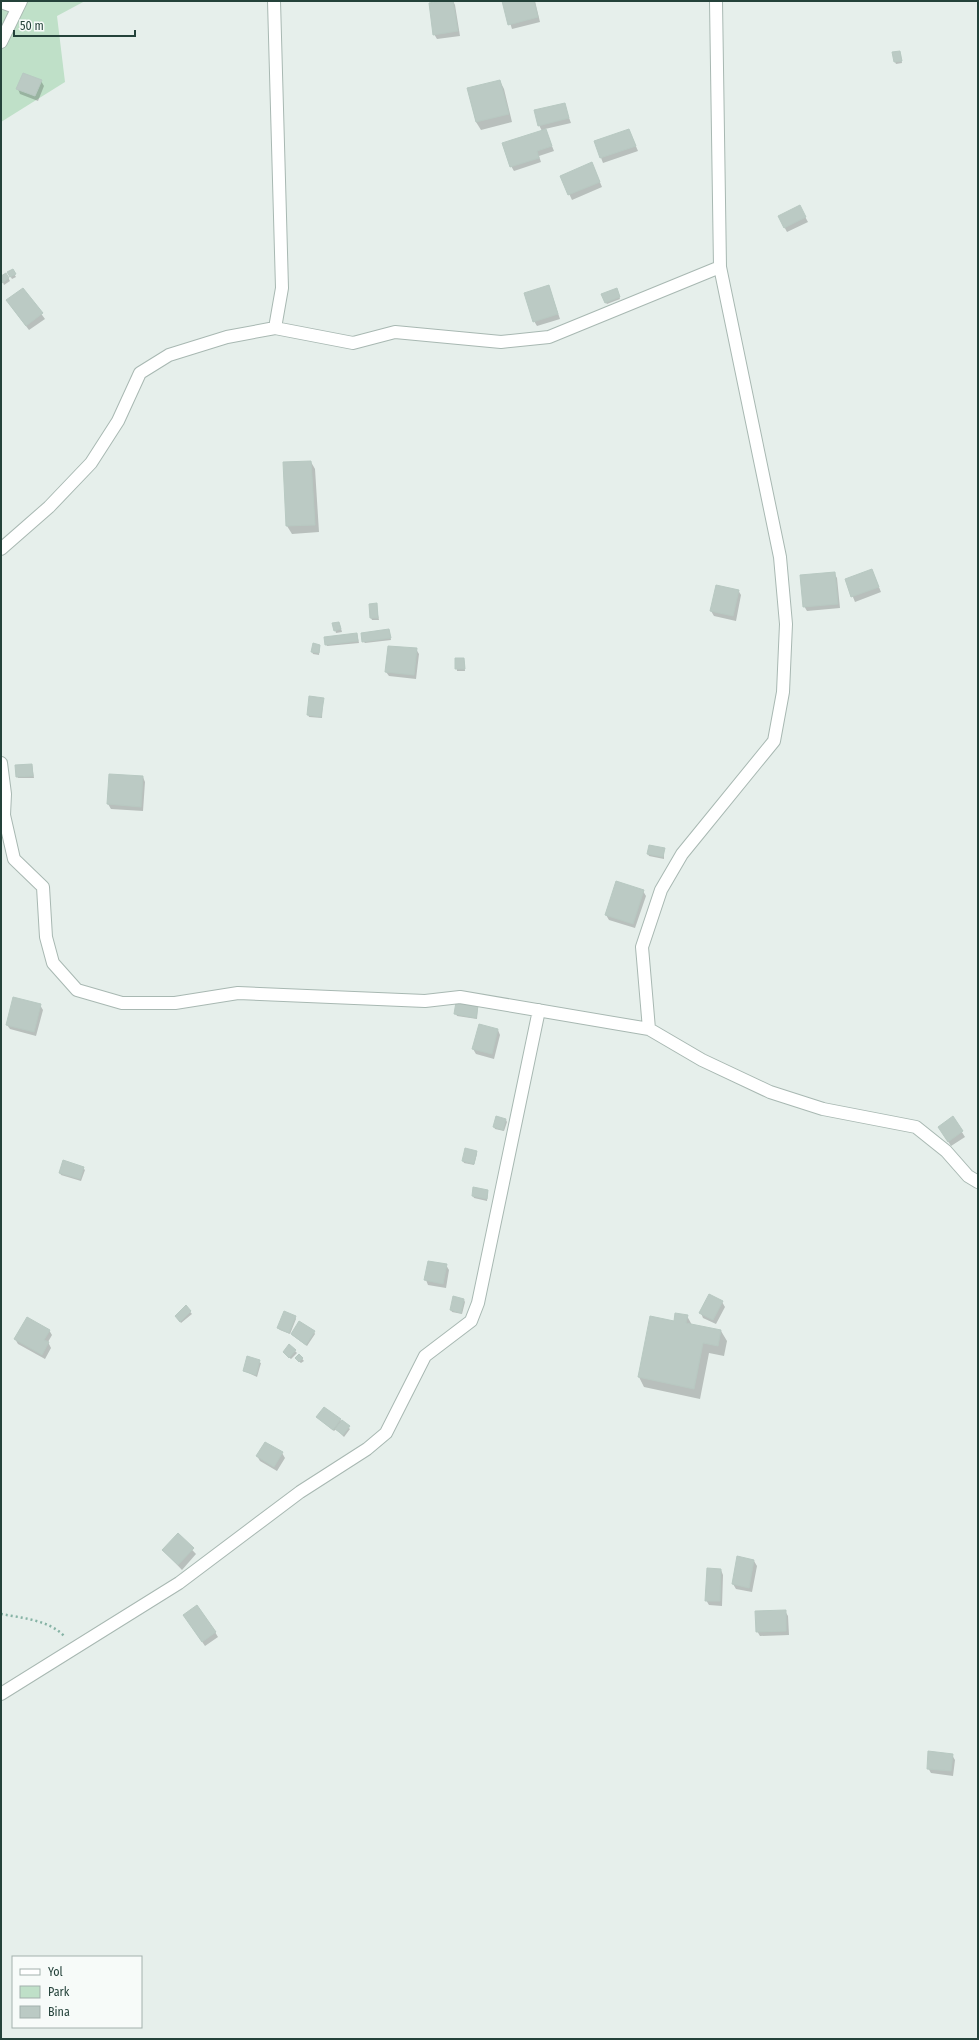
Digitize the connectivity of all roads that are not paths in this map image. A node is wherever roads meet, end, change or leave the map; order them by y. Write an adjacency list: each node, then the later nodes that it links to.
1 (274, 1): 7 (street)
2 (716, 1): 6 (street)
3 (1, 2): 4 (street)
4 (19, 5): 5 (street)
5 (1, 42)
6 (720, 267): 7 (street); 12 (street)
7 (275, 328): 8 (street)
8 (1, 549)
9 (1, 763): 10 (street)
10 (3, 815): 11 (street)
11 (539, 1010): 12 (street); 14 (street)
12 (649, 1029): 13 (street)
13 (978, 1182)
14 (1, 1694)

